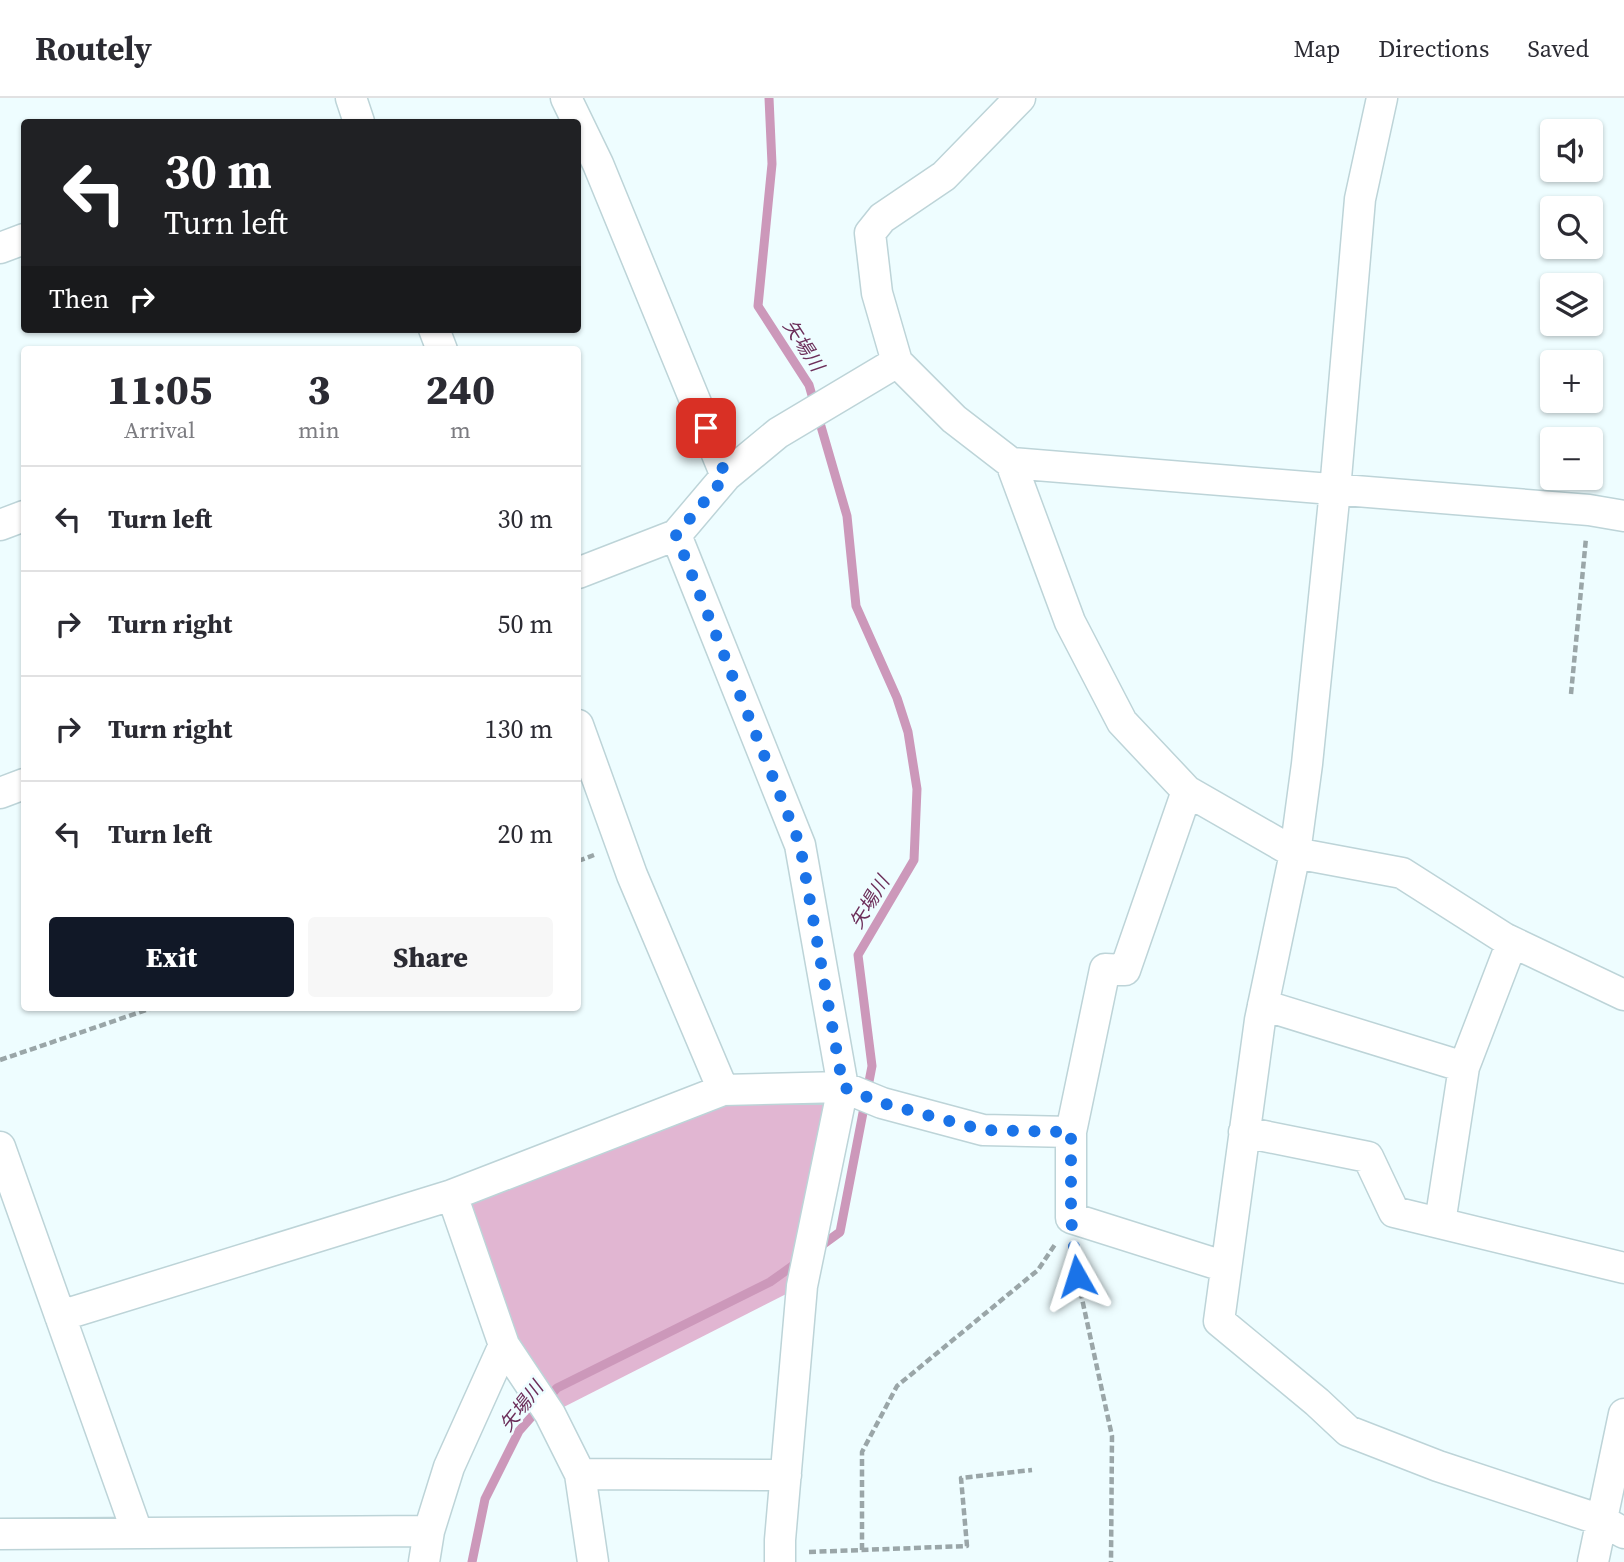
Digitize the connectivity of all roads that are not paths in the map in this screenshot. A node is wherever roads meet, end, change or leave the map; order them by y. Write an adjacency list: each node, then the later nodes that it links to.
1 (566, 98): 4 (street)
2 (1020, 98): 8 (street)
3 (1382, 98): 11 (street)
4 (576, 119)
5 (581, 129): 10 (street)
6 (21, 240): 7 (street)
7 (0, 248)
8 (897, 362): 9 (street); 10 (street)
9 (1011, 463): 11 (street); 19 (street)
10 (726, 476): 15 (street)
11 (1335, 490): 12 (street); 21 (street)
12 (1624, 516)
13 (21, 517): 14 (street)
14 (0, 525)
15 (676, 535): 16 (street); 26 (street)
16 (581, 572)
17 (581, 733): 27 (street)
18 (21, 785): 20 (street)
19 (1187, 791): 21 (street); 28 (street)
20 (0, 793)
21 (1295, 853): 22 (street); 24 (street)
22 (1512, 942): 23 (street); 25 (street)
23 (1624, 995)
24 (1263, 1005): 25 (street); 29 (street)
25 (1464, 1068): 32 (street)
26 (843, 1087): 27 (street); 28 (street); 39 (street)
27 (723, 1090): 31 (street)
28 (1071, 1132): 33 (street)
29 (1244, 1132): 32 (street); 33 (street)
30 (0, 1147): 35 (street)
31 (452, 1195): 35 (street); 36 (street)
32 (1440, 1223): 34 (street)
33 (1226, 1267): 40 (street)
34 (1624, 1268)
35 (60, 1316): 42 (street)
36 (504, 1345): 38 (street); 41 (street)
37 (1624, 1414): 40 (street)
38 (580, 1474): 39 (street); 46 (street)
39 (786, 1475): 44 (street)
40 (1612, 1527): 47 (street)
41 (429, 1531): 42 (street); 45 (street)
42 (137, 1532): 43 (street)
43 (0, 1534)
44 (780, 1558)
45 (424, 1562)
46 (593, 1562)
47 (1593, 1562)

